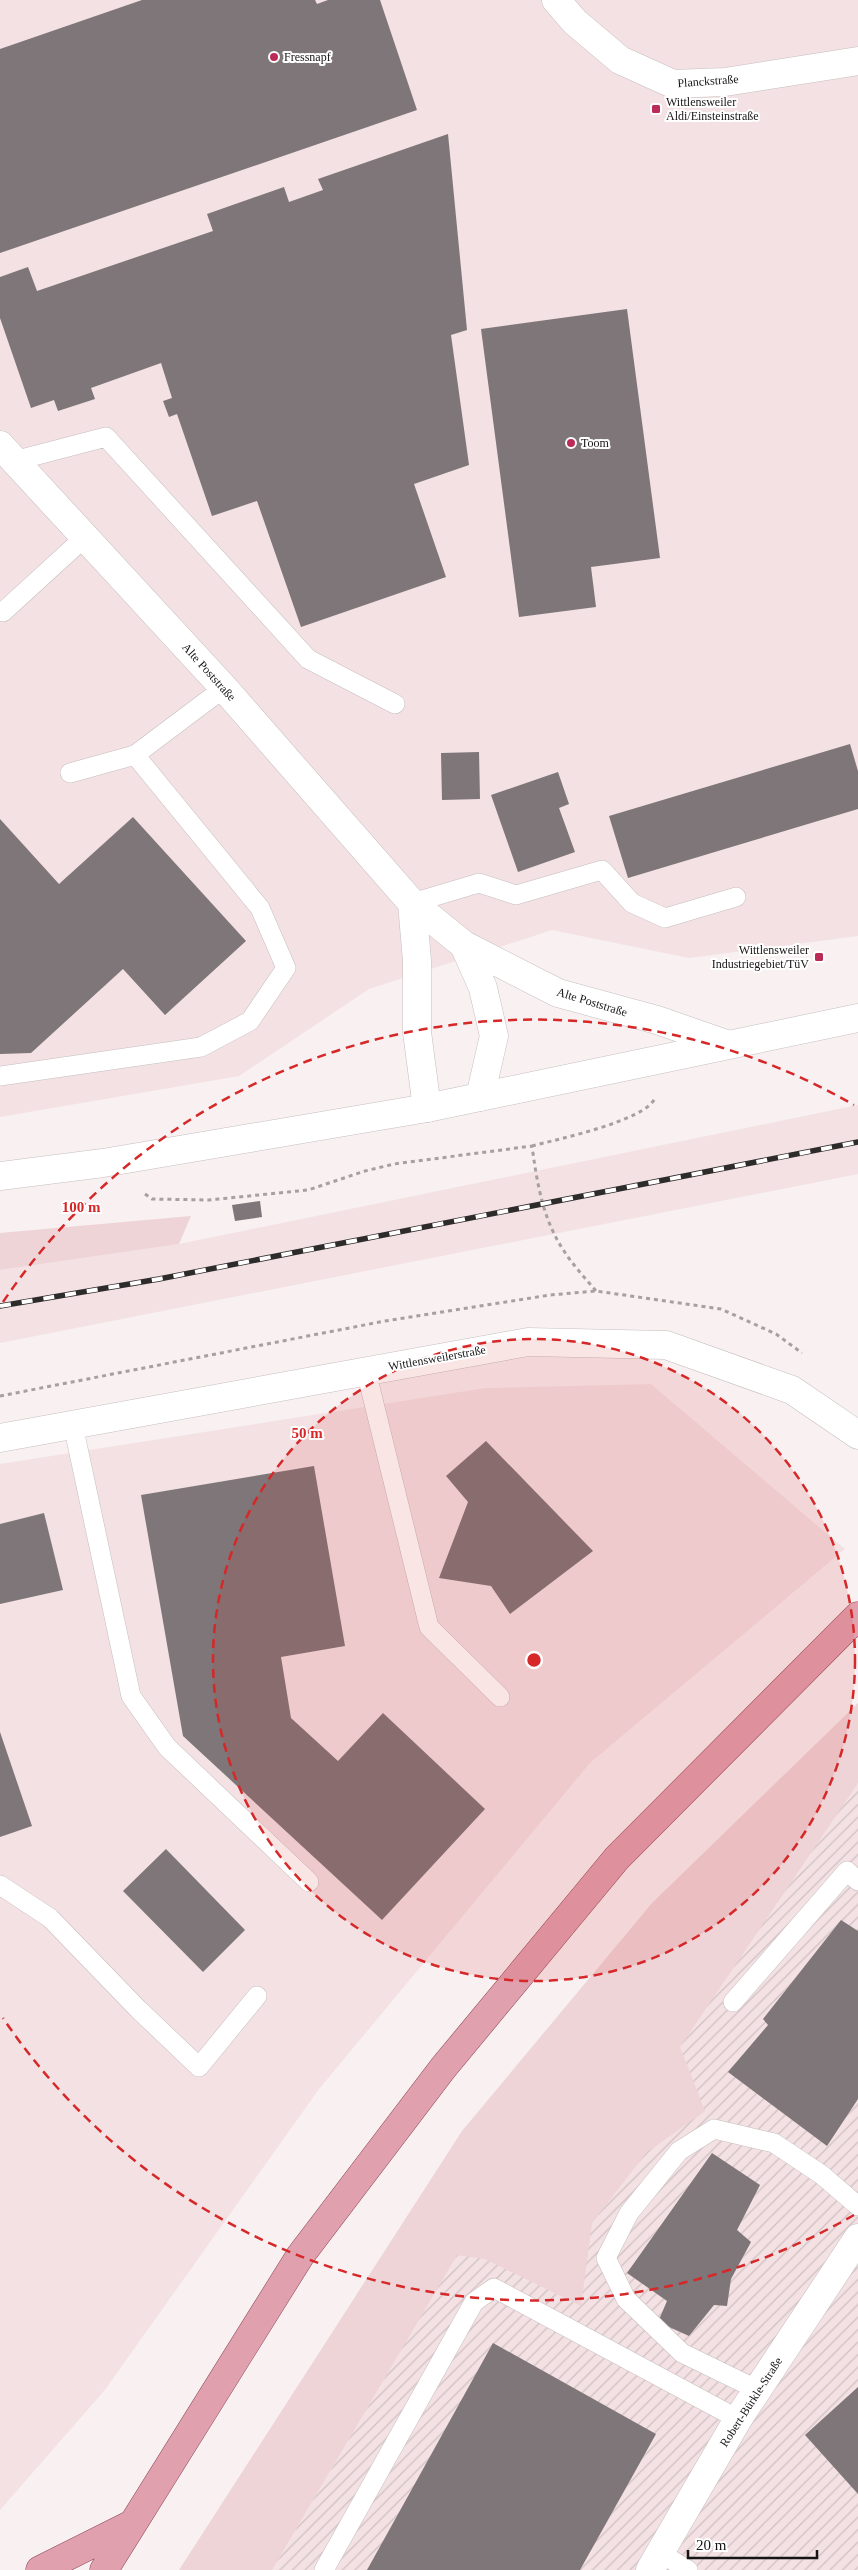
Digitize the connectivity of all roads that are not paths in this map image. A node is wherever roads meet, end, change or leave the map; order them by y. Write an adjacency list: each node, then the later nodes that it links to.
1 (556, 0): 2 (street, Planckstraße)
2 (858, 61)
3 (7, 453): 4 (street, Alte Poststraße); 7 (lane)
4 (85, 537): 5 (lane); 6 (street, Alte Poststraße)
5 (3, 612)
6 (224, 688): 8 (lane); 11 (street, Alte Poststraße)
7 (395, 704)
8 (135, 754): 9 (lane); 15 (lane)
9 (70, 773)
10 (736, 897): 11 (lane)
11 (412, 903): 12 (street, Alte Poststraße); 17 (street)
12 (464, 945): 14 (street, Alte Poststraße); 16 (street, Alte Poststraße)
13 (858, 1018): 14 (street)
14 (726, 1044): 16 (street)
15 (0, 1076)
16 (480, 1097): 17 (street)
17 (427, 1108): 18 (street)
18 (0, 1176)
19 (366, 1372): 20 (street, Wittlensweilerstraße); 21 (street, Wittlensweilerstraße); 24 (lane)
20 (73, 1425): 22 (street, Wittlensweilerstraße); 26 (lane)
21 (855, 1426)
22 (0, 1438)
23 (858, 1616): 34 (main road)
24 (500, 1697)
25 (858, 1881): 29 (lane)
26 (309, 1882)
27 (0, 1885): 28 (lane)
28 (257, 1996)
29 (733, 2002)
30 (858, 2206): 32 (lane)
31 (858, 2238): 32 (street, Robert-Bürkle-Straße)
32 (758, 2390): 33 (street, Robert-Bürkle-Straße)
33 (738, 2419): 35 (street, Robert-Bürkle-Straße); 38 (lane)
34 (130, 2526): 36 (main road); 37 (main road)
35 (654, 2561): 39 (lane)
36 (40, 2570)
37 (104, 2570)
38 (324, 2570)
39 (688, 2570)

